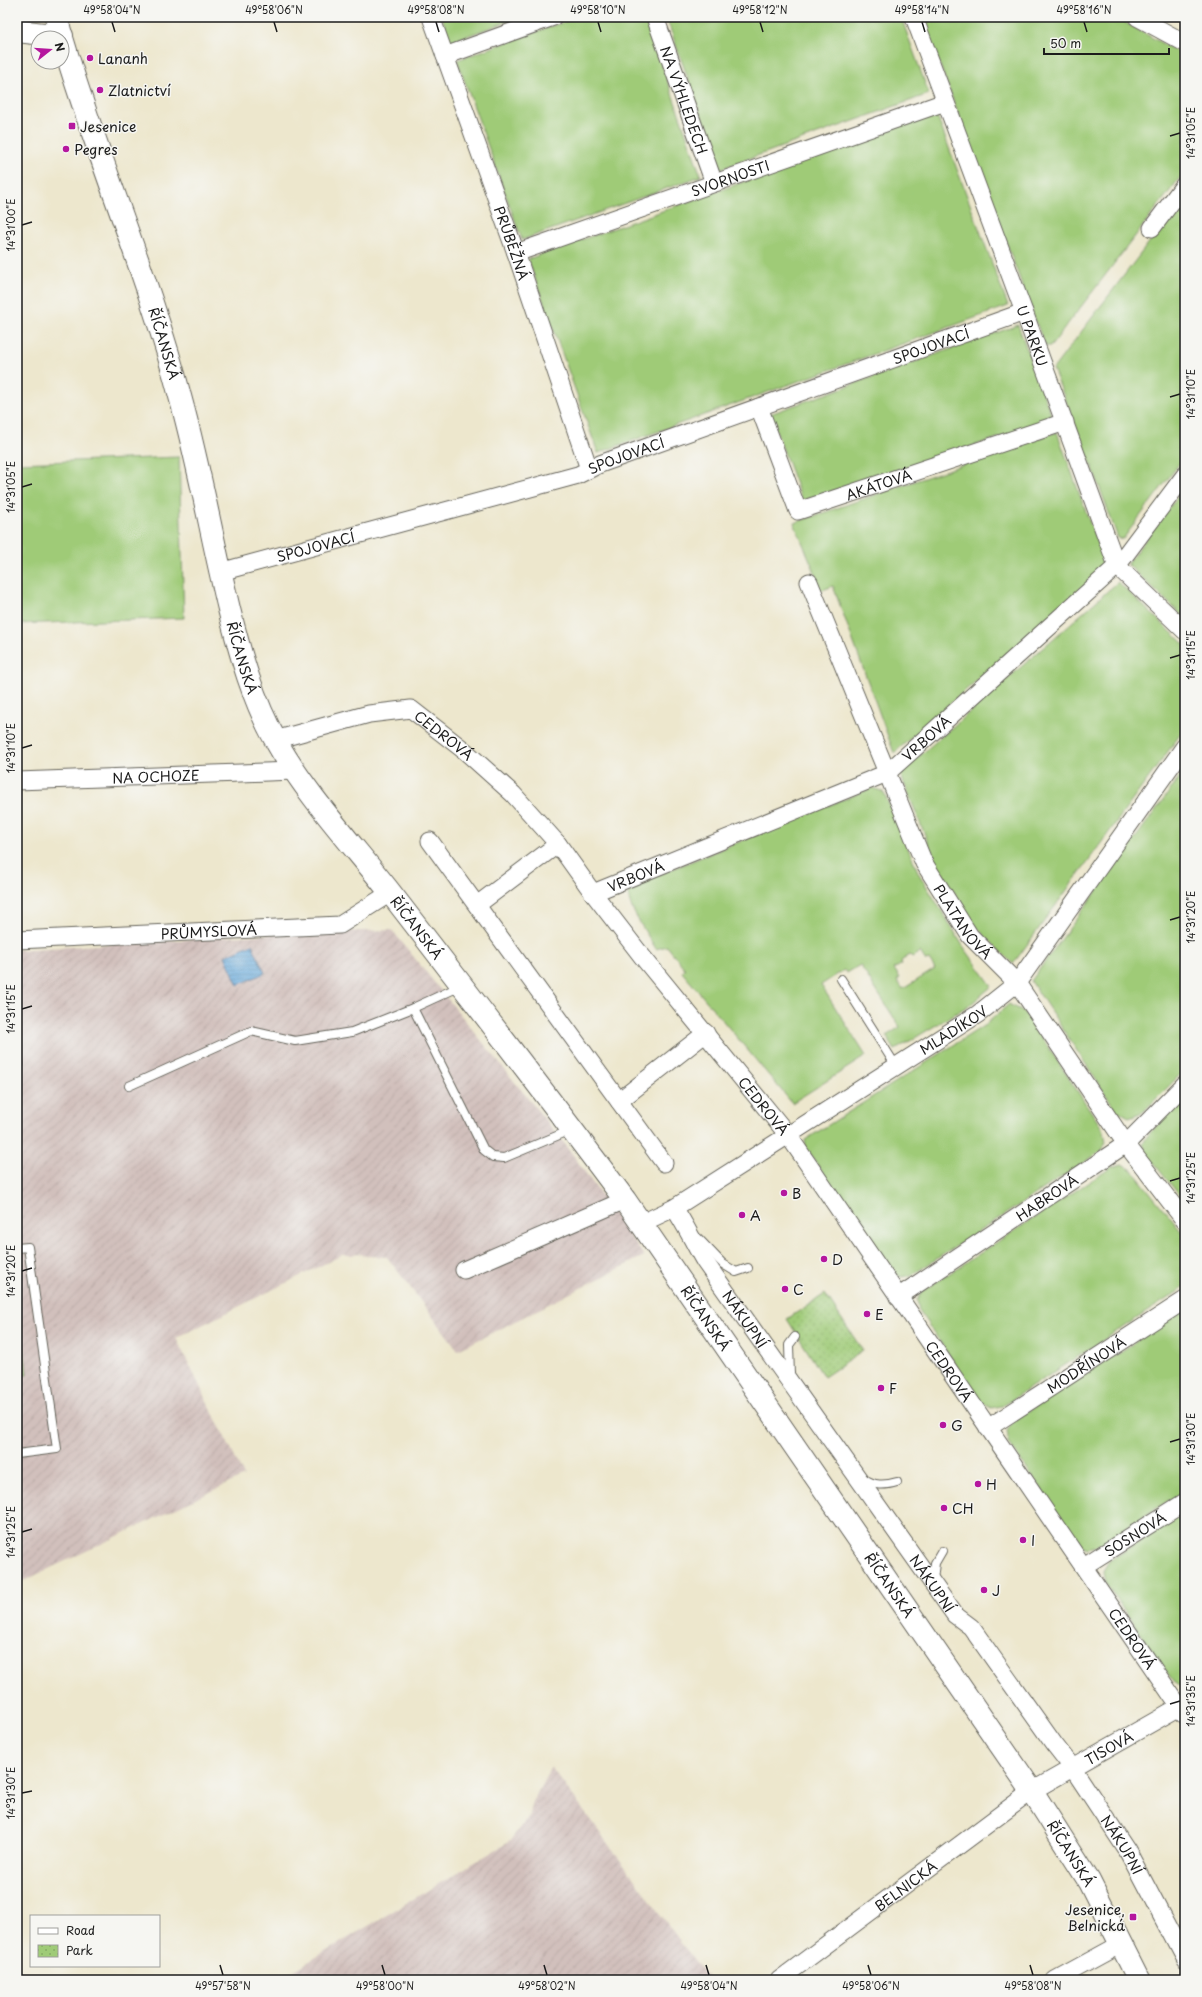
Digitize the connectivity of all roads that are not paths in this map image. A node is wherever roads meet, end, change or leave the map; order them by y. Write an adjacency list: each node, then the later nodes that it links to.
1 (431, 17): 9 (street, PRŮBĚŽNÁ)
2 (553, 17): 9 (street)
3 (655, 17): 11 (street, NA VÝHLEDECH)
4 (914, 17): 10 (street, U PARKU)
5 (1137, 17): 8 (street)
6 (59, 27): 7 (main road); 21 (main road, ŘÍČANSKÁ)
7 (17, 31)
8 (1185, 43)
9 (445, 56): 14 (street, PRŮBĚŽNÁ)
10 (945, 102): 11 (street, SVORNOSTI); 15 (street, U PARKU)
11 (714, 183): 14 (street, SVORNOSTI)
12 (1185, 184): 13 (street)
13 (1152, 228)
14 (516, 253): 18 (street, PRŮBĚŽNÁ)
15 (1024, 312): 16 (street, SPOJOVACÍ); 17 (street, U PARKU)
16 (759, 407): 17 (street, AKÁTOVÁ); 18 (street, SPOJOVACÍ)
17 (1065, 422): 20 (street, U PARKU)
18 (589, 469): 21 (street, SPOJOVACÍ)
19 (1185, 475): 20 (street, VRBOVÁ)
20 (1117, 566): 23 (street, U PARKU); 27 (street, VRBOVÁ)
21 (220, 572): 24 (main road, ŘÍČANSKÁ)
22 (809, 582): 27 (street, PLATANOVÁ)
23 (1185, 631)
24 (275, 740): 26 (main road, ŘÍČANSKÁ); 30 (street, CEDROVÁ)
25 (1185, 746): 36 (street, MLADÍKOV)
26 (294, 771): 28 (street, NA OCHOZE); 31 (main road, ŘÍČANSKÁ)
27 (887, 773): 32 (street, VRBOVÁ); 36 (street, PLATANOVÁ)
28 (17, 781)
29 (430, 841): 33 (street)
30 (558, 844): 32 (street, CEDROVÁ); 33 (street)
31 (390, 893): 34 (street, PRŮMYSLOVÁ); 37 (main road, ŘÍČANSKÁ)
32 (593, 894): 39 (street, CEDROVÁ)
33 (476, 905): 43 (street)
34 (17, 940)
35 (841, 979): 40 (lane)
36 (1017, 983): 40 (street, MLADÍKOV); 46 (street, PLATANOVÁ)
37 (462, 986): 38 (lane); 44 (main road, ŘÍČANSKÁ)
38 (413, 1008): 42 (lane); 44 (lane)
39 (706, 1033): 43 (street); 45 (street, CEDROVÁ)
40 (896, 1066): 45 (street, MLADÍKOV)
41 (1185, 1084): 46 (street, HABROVÁ)
42 (129, 1086)
43 (619, 1101): 47 (street)
44 (572, 1129): 48 (main road, ŘÍČANSKÁ)
45 (788, 1134): 49 (street, MLADÍKOV); 56 (street, CEDROVÁ)
46 (1126, 1144): 50 (street, PLATANOVÁ); 56 (street, HABROVÁ)
47 (664, 1163)
48 (625, 1200): 51 (main road, ŘÍČANSKÁ); 55 (street)
49 (674, 1208): 51 (street, MLADÍKOV); 52 (street, NÁKUPNÍ)
50 (1185, 1221)
51 (640, 1224): 70 (main road, ŘÍČANSKÁ)
52 (688, 1227): 54 (lane); 59 (street, NÁKUPNÍ)
53 (17, 1248): 61 (lane)
54 (748, 1268)
55 (464, 1270)
56 (898, 1297): 60 (street, CEDROVÁ)
57 (1185, 1300): 60 (street, MODŘÍNOVÁ)
58 (795, 1337): 59 (lane)
59 (792, 1384): 62 (street, NÁKUPNÍ)
60 (988, 1428): 66 (street, CEDROVÁ)
61 (17, 1454)
62 (853, 1471): 63 (lane); 67 (street, NÁKUPNÍ)
63 (897, 1482)
64 (1185, 1502): 66 (street, SOSNOVÁ)
65 (942, 1551): 67 (lane)
66 (1084, 1566): 68 (street, CEDROVÁ)
67 (934, 1586): 69 (street, NÁKUPNÍ)
68 (1183, 1709): 69 (street, TISOVÁ)
69 (1072, 1767): 70 (street, TISOVÁ); 72 (street, NÁKUPNÍ)
70 (1032, 1791): 71 (main road, ŘÍČANSKÁ); 73 (street, BELNICKÁ)
71 (1121, 1944): 74 (street); 75 (main road, ŘÍČANSKÁ)
72 (1185, 1960)
73 (779, 1980)
74 (1055, 1980)
75 (1139, 1980)

